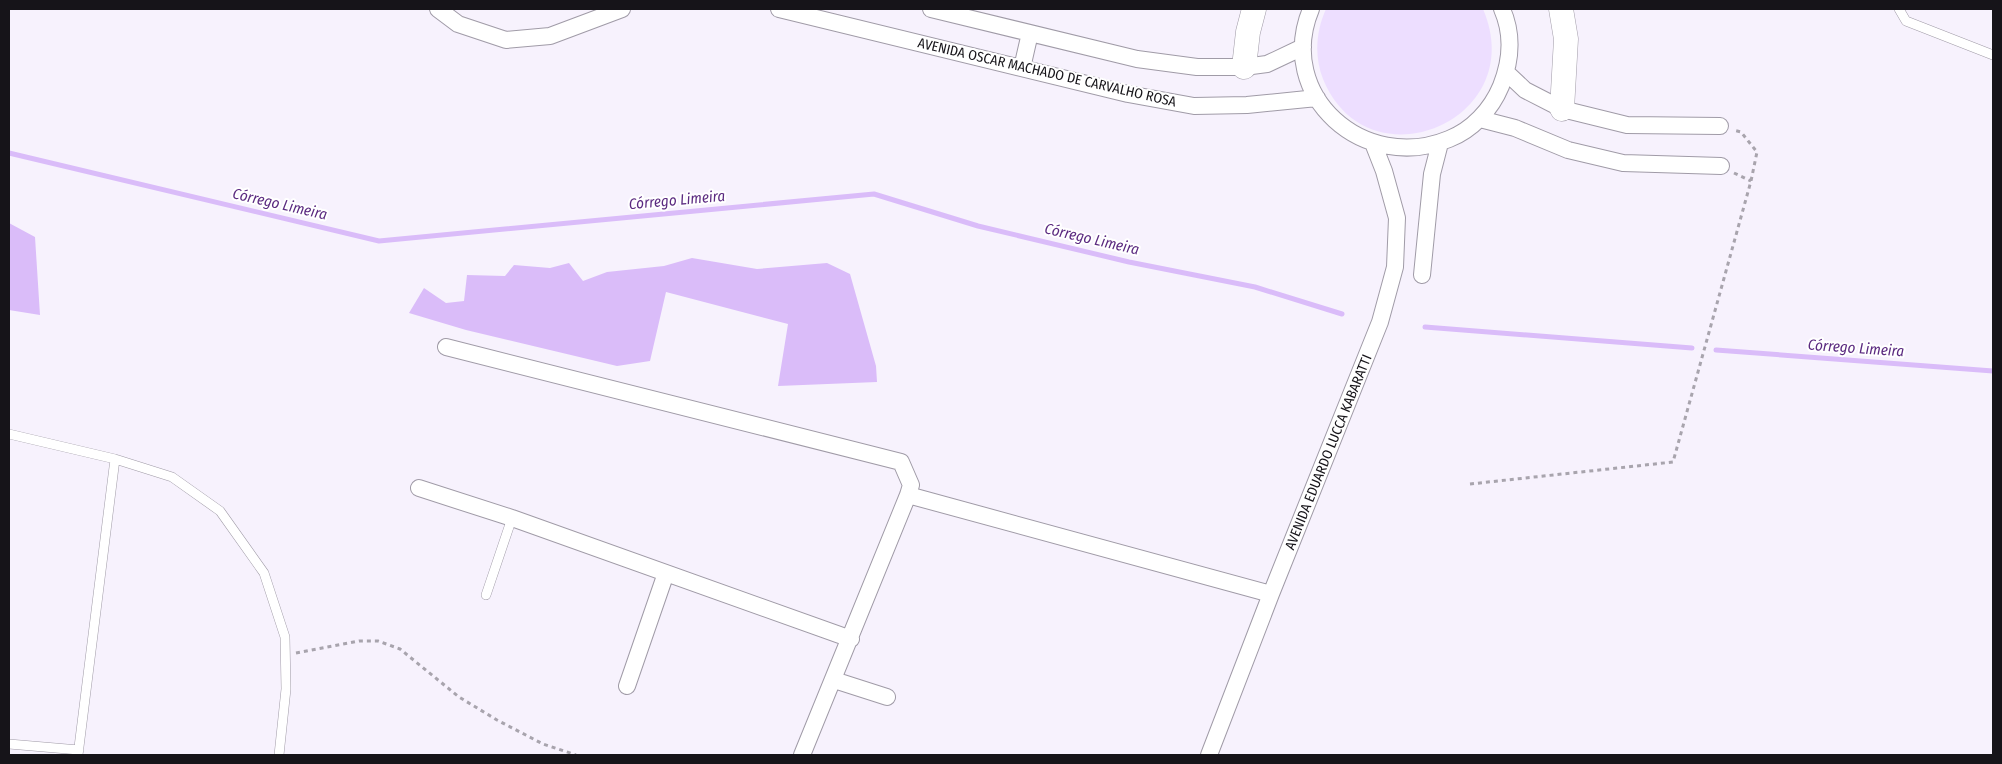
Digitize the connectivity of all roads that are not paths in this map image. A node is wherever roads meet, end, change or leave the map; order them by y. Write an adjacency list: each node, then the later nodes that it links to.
1 (438, 9): 9 (street)
2 (779, 9): 14 (street, AVENIDA OSCAR MACHADO DE CARVALHO ROSA)
3 (931, 9): 10 (street)
4 (1254, 9): 13 (street)
5 (1311, 9): 11 (street)
6 (1502, 9): 15 (street)
7 (1561, 9): 17 (street)
8 (1899, 9): 12 (lane)
9 (612, 10)
10 (1030, 33): 13 (street); 14 (street)
11 (1303, 47): 13 (street); 16 (street)
12 (1993, 55)
13 (1244, 67)
14 (1022, 68): 16 (street, AVENIDA OSCAR MACHADO DE CARVALHO ROSA)
15 (1507, 72): 17 (street); 18 (street)
16 (1317, 98): 20 (street)
17 (1562, 108): 19 (street)
18 (1480, 119): 21 (street); 22 (street)
19 (1720, 126)
20 (1373, 143): 21 (street); 31 (street, AVENIDA EDUARDO LUCCA KABARATTI)
21 (1440, 143): 23 (street)
22 (1721, 166)
23 (1422, 275)
24 (446, 347): 28 (street)
25 (9, 434): 26 (lane)
26 (115, 459): 38 (lane); 39 (lane)
27 (419, 488): 29 (street)
28 (908, 495): 31 (street); 33 (street)
29 (512, 518): 30 (street); 32 (lane)
30 (666, 573): 33 (street); 35 (street)
31 (1271, 594): 41 (street, AVENIDA EDUARDO LUCCA KABARATTI)
32 (486, 595)
33 (850, 639): 34 (street)
34 (834, 680): 36 (street); 40 (street)
35 (627, 686)
36 (887, 697)
37 (9, 744): 38 (lane)
38 (79, 752)
39 (278, 755)
40 (802, 755)
41 (1209, 755)

